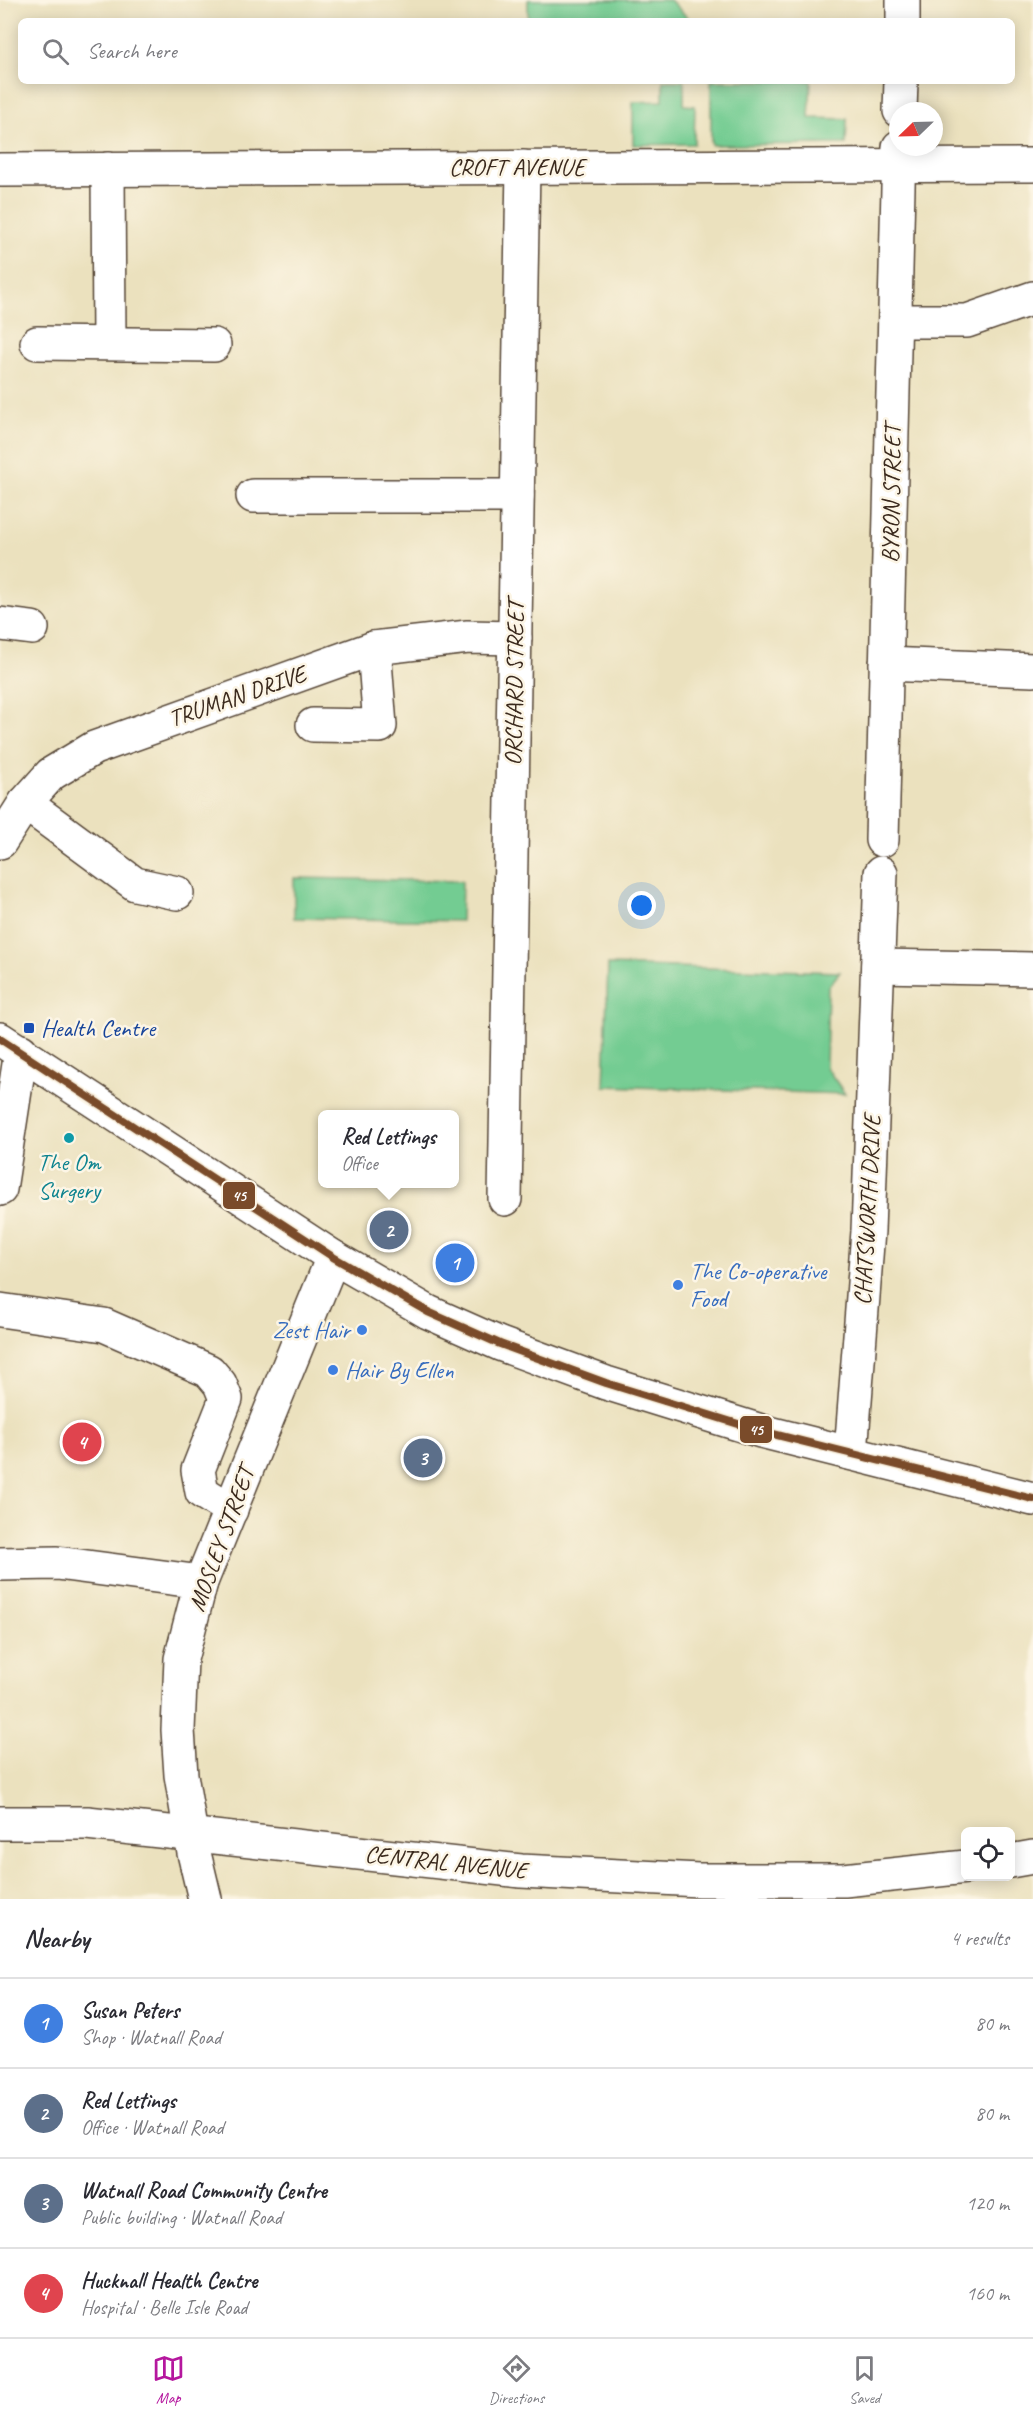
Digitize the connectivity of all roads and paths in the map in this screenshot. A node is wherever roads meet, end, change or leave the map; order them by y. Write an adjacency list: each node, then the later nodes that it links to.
1 (903, 0): 2 (street)
2 (903, 18)
3 (901, 84): 4 (street)
4 (900, 102)
5 (899, 156): 6 (street, CROFT AVENUE); 7 (street, CROFT AVENUE); 11 (street, BYRON STREET)
6 (1033, 165)
7 (523, 167): 8 (street, CROFT AVENUE); 16 (street, ORCHARD STREET)
8 (108, 169): 9 (street, CROFT AVENUE); 13 (street)
9 (0, 170)
10 (1033, 298): 11 (street)
11 (895, 321): 21 (street, BYRON STREET)
12 (37, 343): 13 (street)
13 (109, 344): 14 (street)
14 (214, 345)
15 (254, 496): 16 (street)
16 (517, 496): 19 (street, ORCHARD STREET)
17 (0, 624): 18 (street)
18 (32, 628)
19 (515, 638): 20 (street, TRUMAN DRIVE); 33 (street, ORCHARD STREET)
20 (374, 648): 23 (street); 24 (street, TRUMAN DRIVE)
21 (886, 664): 22 (street); 25 (street, BYRON STREET)
22 (1033, 670)
23 (313, 725)
24 (25, 803): 26 (street, TRUMAN DRIVE); 28 (street)
25 (882, 840)
26 (0, 842)
27 (881, 873): 29 (street, CHATSWORTH DRIVE)
28 (177, 893)
29 (878, 966): 30 (street); 36 (street, CHATSWORTH DRIVE)
30 (1033, 969)
31 (11, 1045): 32 (street); 34 (street)
32 (0, 1189)
33 (505, 1199)
34 (333, 1257): 36 (street); 38 (street, MOSLEY STREET)
35 (0, 1310): 38 (street)
36 (850, 1453): 37 (street)
37 (1033, 1499)
38 (231, 1510): 40 (street, MOSLEY STREET)
39 (0, 1564): 40 (street)
40 (201, 1582): 42 (street, MOSLEY STREET)
41 (0, 1823): 42 (street, CENTRAL AVENUE)
42 (191, 1835): 45 (street, CENTRAL AVENUE); 46 (street, MOSLEY STREET)
43 (1033, 1857): 44 (street)
44 (1015, 1860)
45 (961, 1868)
46 (205, 1899)

